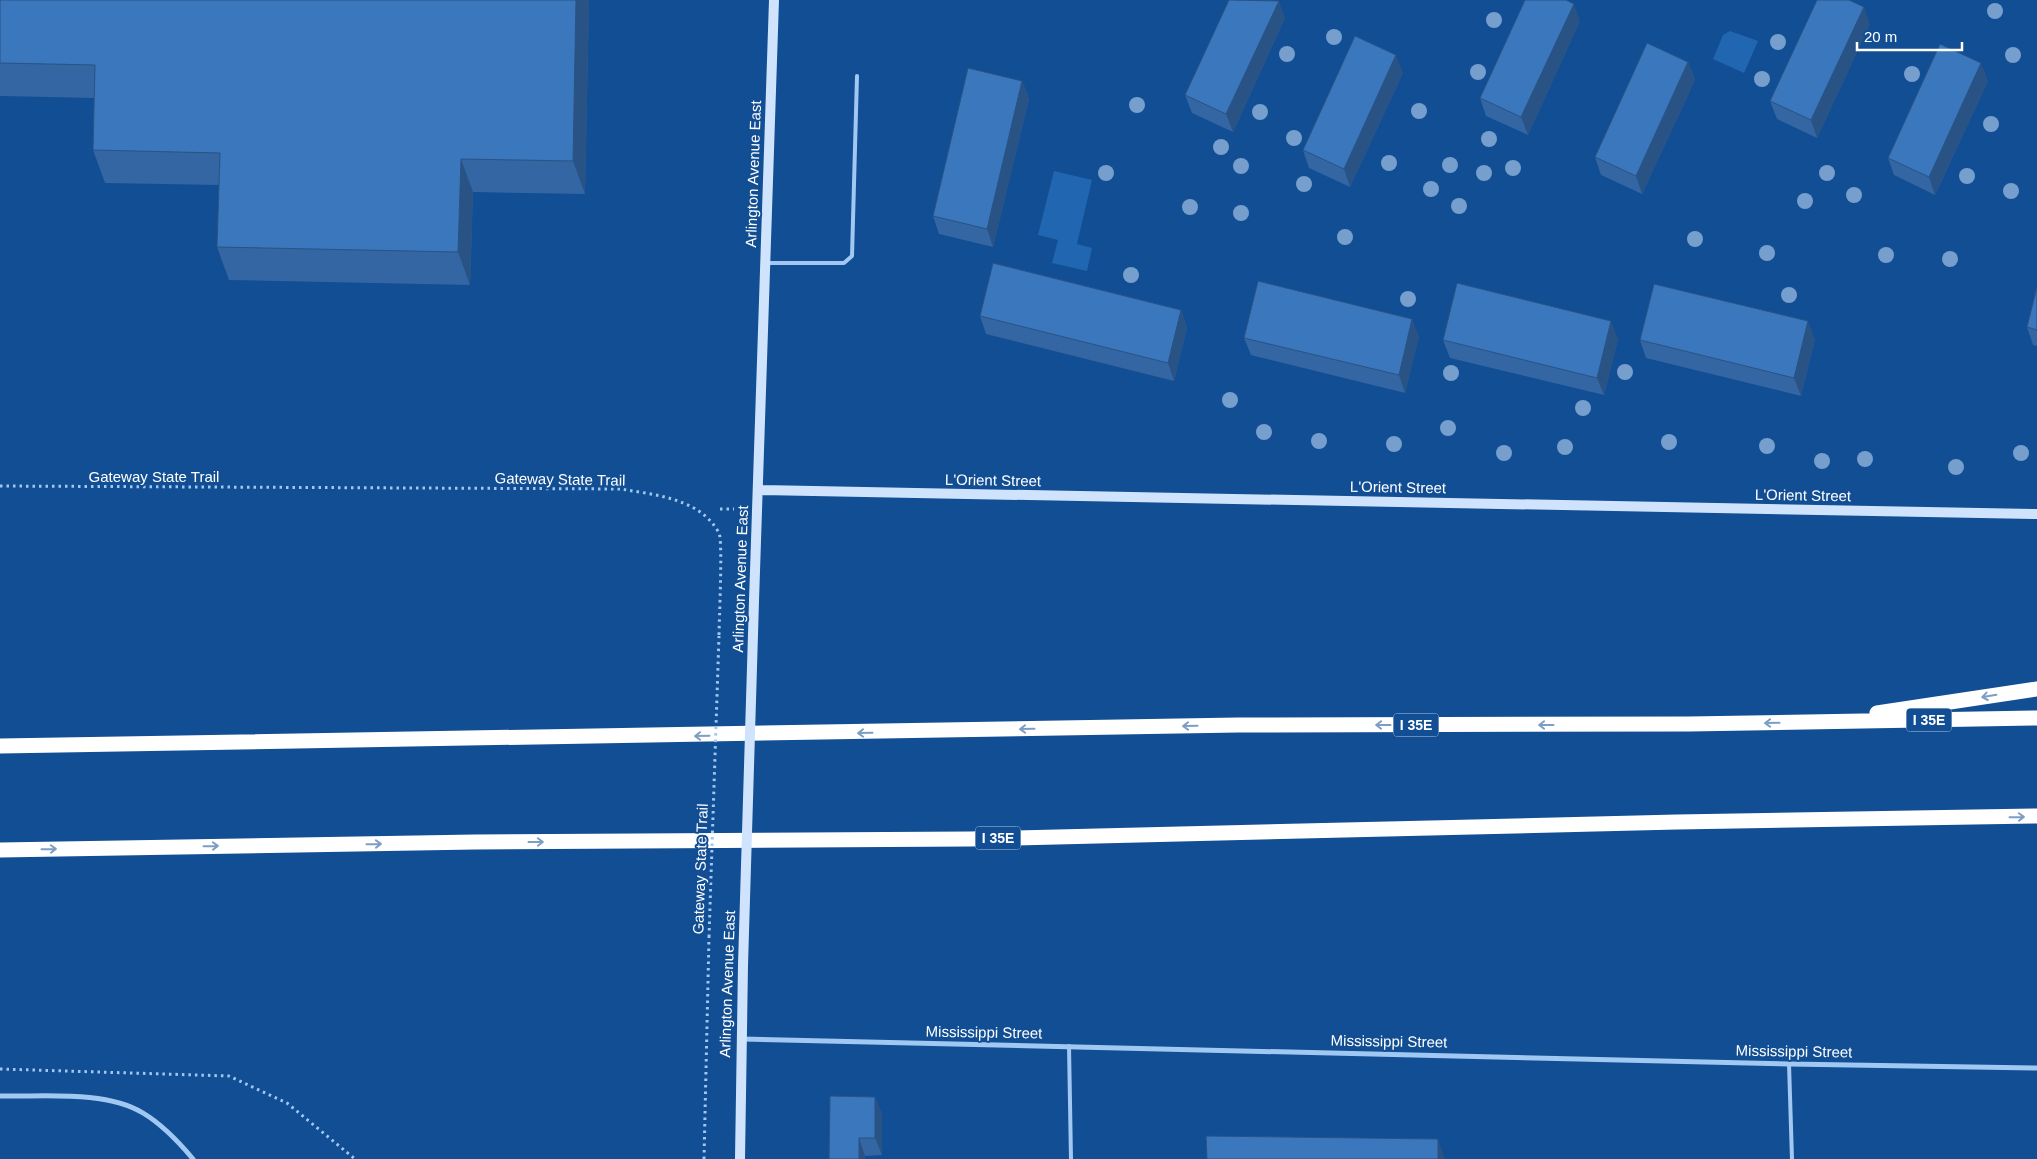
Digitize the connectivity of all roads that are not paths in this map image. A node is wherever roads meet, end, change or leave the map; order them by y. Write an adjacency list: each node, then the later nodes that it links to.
1 (774, 0): 3 (street, Arlington Avenue East)
2 (857, 76): 3 (lane)
3 (765, 263): 4 (street, Arlington Avenue East)
4 (758, 490): 5 (street, L'Orient Street); 12 (street, Arlington Avenue East, bridge)
5 (2037, 514)
6 (2037, 689): 8 (highway, one-way to 8)
7 (2037, 718): 8 (highway, I 35E)
8 (1821, 722): 9 (highway, I 35E, one-way to 9)
9 (0, 746)
10 (2037, 816): 11 (highway, I 35E, one-way to 10)
11 (0, 850)
12 (740, 1039): 13 (street, Mississippi Street); 18 (street, Arlington Avenue East)
13 (1069, 1046): 14 (street, Mississippi Street); 19 (lane)
14 (1789, 1064): 15 (street, Mississippi Street); 20 (lane)
15 (2037, 1068)
16 (0, 1096): 17 (street)
17 (193, 1159)
18 (740, 1159)
19 (1071, 1159)
20 (1792, 1159)

